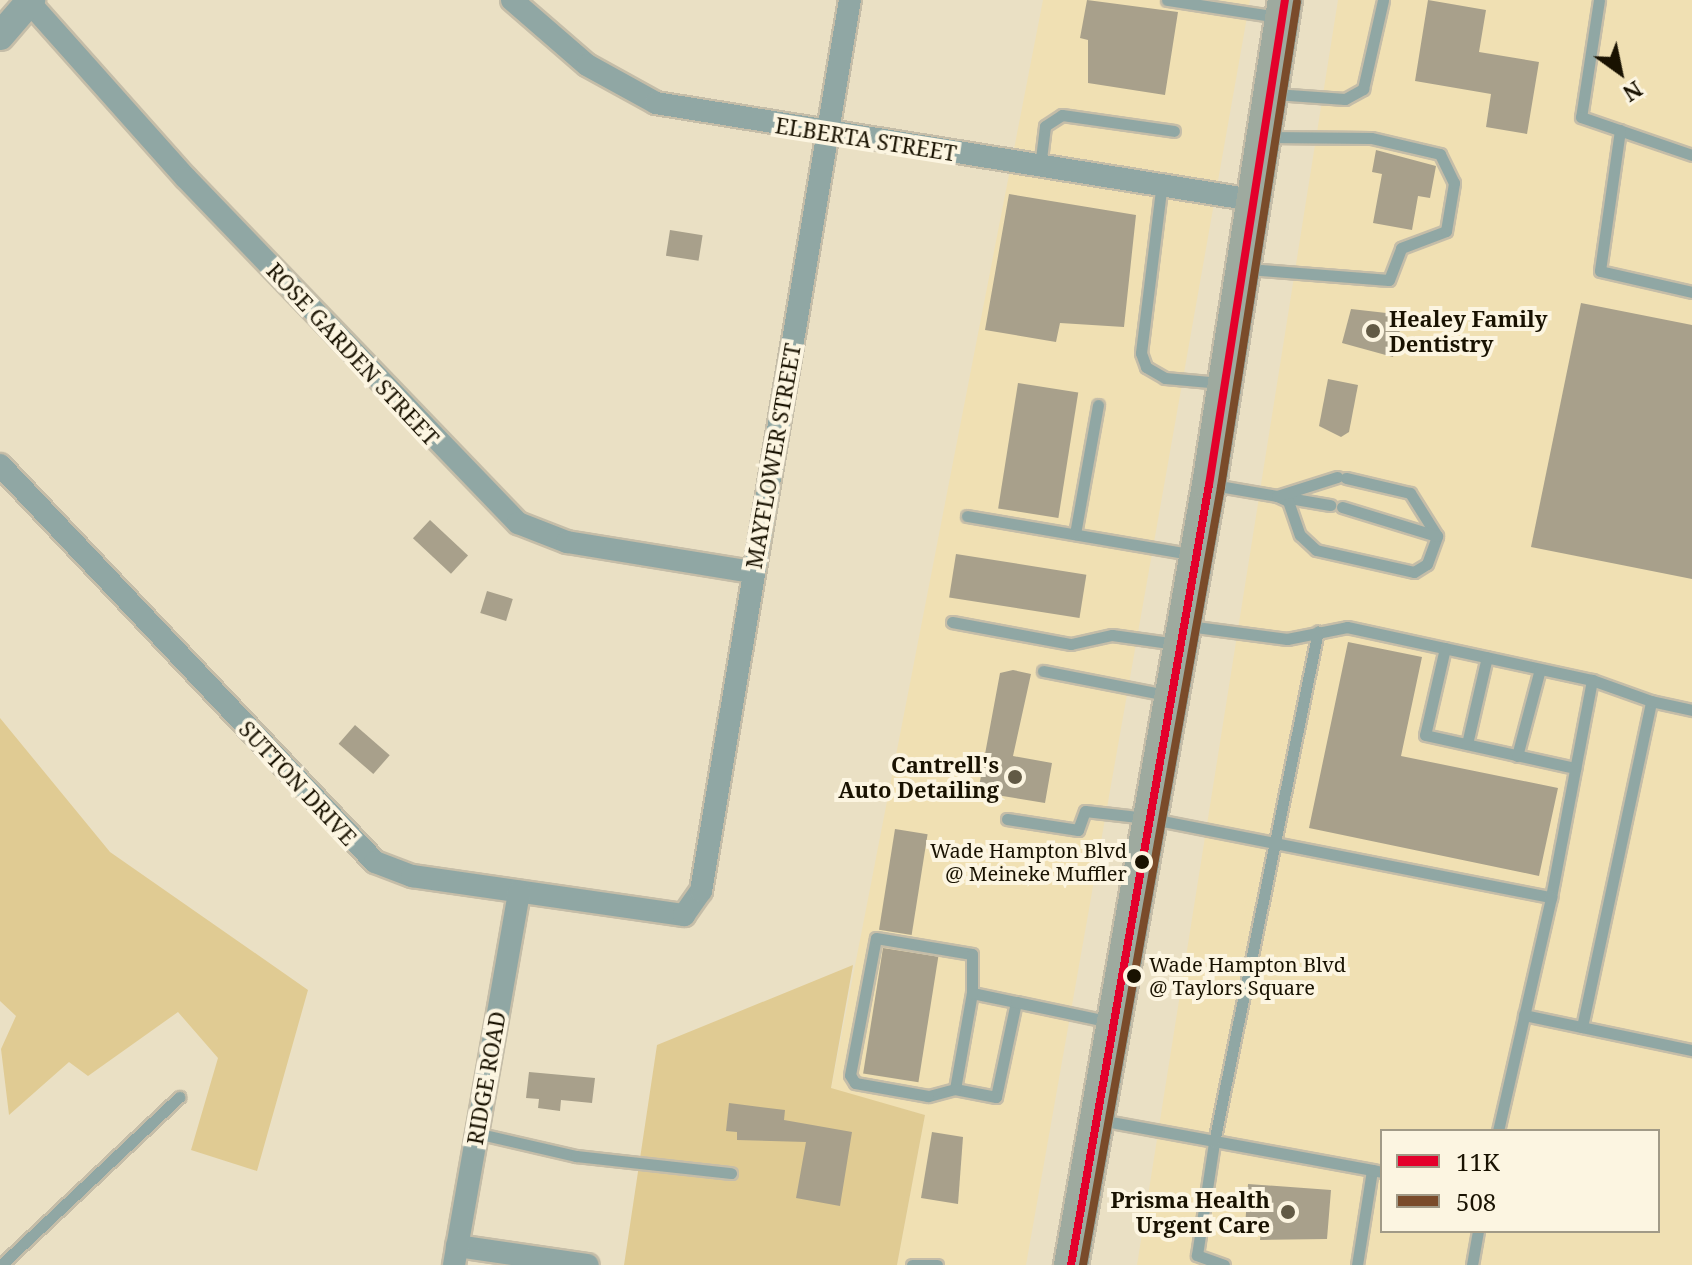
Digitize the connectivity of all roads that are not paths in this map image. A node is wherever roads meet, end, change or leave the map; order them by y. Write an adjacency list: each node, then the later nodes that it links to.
1 (512, 0): 12 (street, ELBERTA STREET)
2 (850, 0): 12 (street, MAYFLOWER STREET)
3 (1167, 0): 7 (lane)
4 (1383, 0): 9 (lane)
5 (1599, 0): 10 (lane)
6 (30, 1): 8 (street); 29 (street, ROSE GARDEN STREET)
7 (1284, 9): 9 (main road)
8 (0, 36)
9 (1270, 93): 13 (main road)
10 (1620, 130): 14 (lane); 19 (lane)
11 (1174, 131): 15 (lane)
12 (828, 133): 15 (street, ELBERTA STREET); 29 (street, MAYFLOWER STREET)
13 (1263, 137): 17 (main road); 18 (lane)
14 (1692, 155)
15 (1040, 168): 16 (street, ELBERTA STREET)
16 (1161, 190): 17 (street, ELBERTA STREET); 20 (lane)
17 (1253, 200): 18 (main road)
18 (1242, 268): 20 (main road)
19 (1692, 292)
20 (1222, 383): 23 (main road)
21 (1098, 405): 26 (lane)
22 (0, 465): 47 (street, SUTTON DRIVE)
23 (1209, 485): 24 (lane); 28 (main road)
24 (1277, 496): 27 (lane); 27 (lane); 27 (lane)
25 (967, 516): 26 (lane)
26 (1075, 534): 28 (lane)
27 (1437, 536)
28 (1194, 555): 32 (main road)
29 (753, 572): 49 (street, MAYFLOWER STREET)
30 (952, 622): 32 (lane)
31 (1318, 631): 32 (lane); 33 (lane); 46 (lane)
32 (1178, 634): 38 (main road)
33 (1445, 648): 34 (lane); 41 (lane)
34 (1487, 657): 35 (lane); 41 (lane)
35 (1540, 669): 37 (lane); 42 (lane)
36 (1043, 671): 38 (lane)
37 (1592, 680): 39 (lane); 43 (lane)
38 (1168, 696): 44 (main road)
39 (1651, 701): 40 (lane); 54 (lane)
40 (1692, 710)
41 (1467, 744): 42 (lane)
42 (1517, 756): 43 (lane)
43 (1575, 768): 48 (lane)
44 (1147, 818): 45 (lane); 46 (lane); 53 (main road)
45 (1007, 819)
46 (1275, 842): 48 (lane); 61 (lane)
47 (519, 892): 49 (street, SUTTON DRIVE); 60 (street, RIDGE ROAD)
48 (1551, 897): 52 (lane)
49 (693, 910)
50 (972, 993): 51 (lane); 56 (lane); 56 (lane)
51 (1016, 1002): 53 (lane); 56 (lane)
52 (1524, 1015): 54 (lane); 59 (lane)
53 (1111, 1022): 58 (main road)
54 (1582, 1027): 55 (lane)
55 (1692, 1050)
56 (955, 1089)
57 (179, 1097): 66 (lane)
58 (1095, 1120): 61 (lane); 70 (main road)
59 (1498, 1129)
60 (476, 1133): 63 (lane); 65 (street, RIDGE ROAD)
61 (1214, 1142): 62 (lane); 71 (lane)
62 (1377, 1171): 72 (lane)
63 (731, 1173)
64 (1478, 1233): 73 (lane)
65 (456, 1256): 67 (street)
66 (1, 1265)
67 (588, 1265)
68 (912, 1265): 69 (lane)
69 (937, 1265)
70 (1071, 1265)
71 (1224, 1265)
72 (1357, 1265)
73 (1472, 1265)

